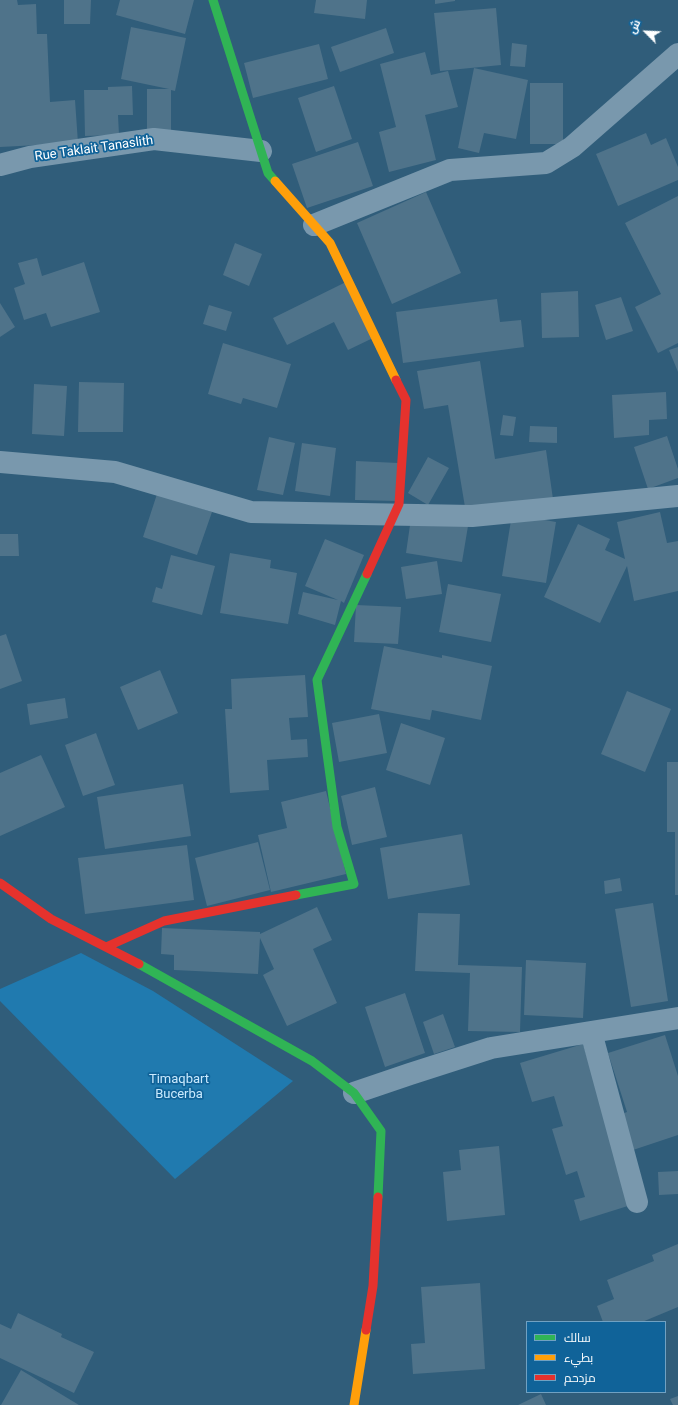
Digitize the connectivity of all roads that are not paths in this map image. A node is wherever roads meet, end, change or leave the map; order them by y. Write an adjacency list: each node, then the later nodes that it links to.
1 (213, 0): 3 (street)
2 (678, 54): 5 (street)
3 (261, 151): 4 (street, Rue Taklait Tanaslith); 5 (street)
4 (0, 165)
5 (314, 225): 8 (street)
6 (0, 462): 8 (street)
7 (678, 496): 8 (street)
8 (394, 514): 10 (street)
9 (0, 883): 10 (street)
10 (106, 947): 13 (street)
11 (678, 1018): 12 (street)
12 (591, 1032): 13 (street); 14 (street)
13 (354, 1093): 15 (street)
14 (637, 1202)
15 (354, 1405)

